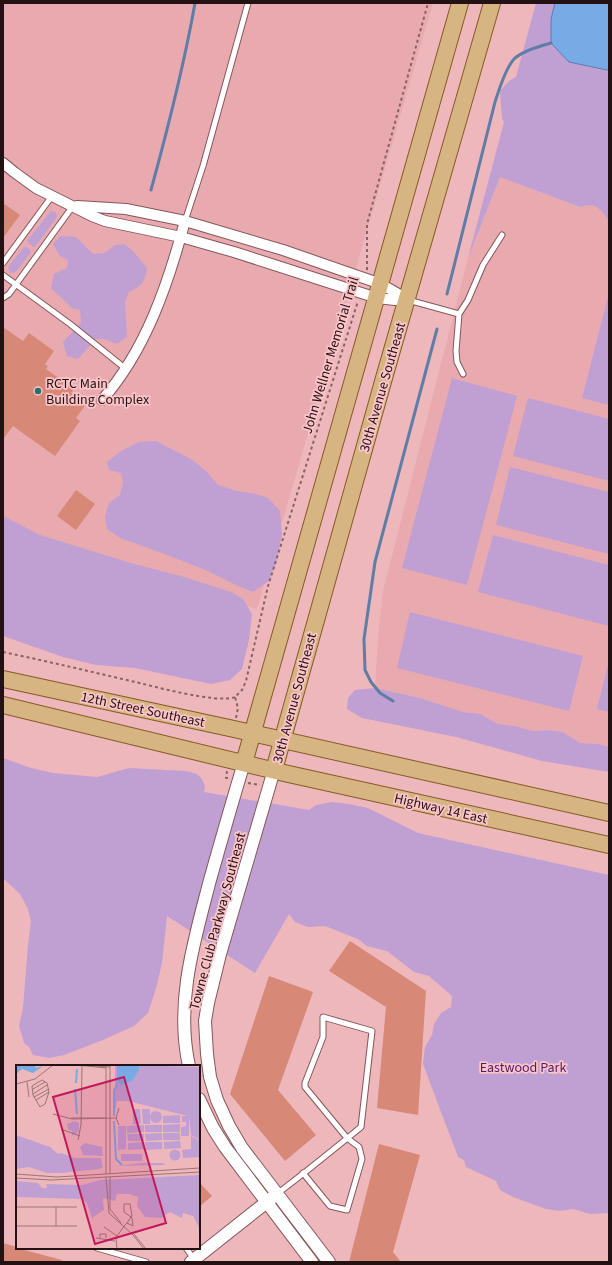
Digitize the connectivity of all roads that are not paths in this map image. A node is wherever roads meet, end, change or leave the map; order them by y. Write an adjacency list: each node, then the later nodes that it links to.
1 (248, 3): 7 (lane)
2 (460, 3): 13 (main road, 30th Avenue Southeast)
3 (492, 3): 15 (main road, 30th Avenue Southeast)
4 (3, 163): 5 (street)
5 (52, 196): 6 (street); 10 (lane)
6 (73, 206): 7 (street); 9 (street); 12 (lane)
7 (185, 221): 9 (street); 13 (street)
8 (502, 235): 16 (lane)
9 (181, 237): 13 (street); 17 (street)
10 (3, 263)
11 (3, 275): 12 (lane)
12 (16, 285): 14 (lane); 17 (lane)
13 (379, 291): 15 (street); 15 (street); 22 (main road, 30th Avenue Southeast)
14 (3, 298)
15 (407, 299): 16 (lane); 23 (main road, 30th Avenue Southeast)
16 (459, 314): 18 (lane)
17 (126, 369): 19 (street)
18 (463, 374)
19 (102, 400)
20 (3, 679): 22 (main road, 12th Street Southeast)
21 (3, 705): 24 (main road, 12th Street Southeast)
22 (252, 733): 23 (main road, 12th Street Southeast); 24 (main road, 30th Avenue Southeast)
23 (282, 740): 25 (main road, 30th Avenue Southeast); 26 (main road)
24 (237, 761): 25 (main road, 12th Street Southeast); 28 (street, Towne Club Parkway Southeast)
25 (274, 770): 27 (main road, Highway 14 East); 32 (street, Towne Club Parkway Southeast)
26 (609, 813)
27 (609, 845)
28 (189, 1065)
29 (200, 1101): 33 (street)
30 (347, 1138): 30 (lane); 31 (lane); 31 (lane)
31 (304, 1173): 32 (lane)
32 (277, 1194): 33 (street); 39 (street, Towne Club Parkway Southeast)
33 (266, 1202): 36 (street); 38 (street)
34 (102, 1249): 37 (lane)
35 (187, 1249): 36 (lane)
36 (193, 1260)
37 (146, 1262)
38 (312, 1262)
39 (329, 1262)

